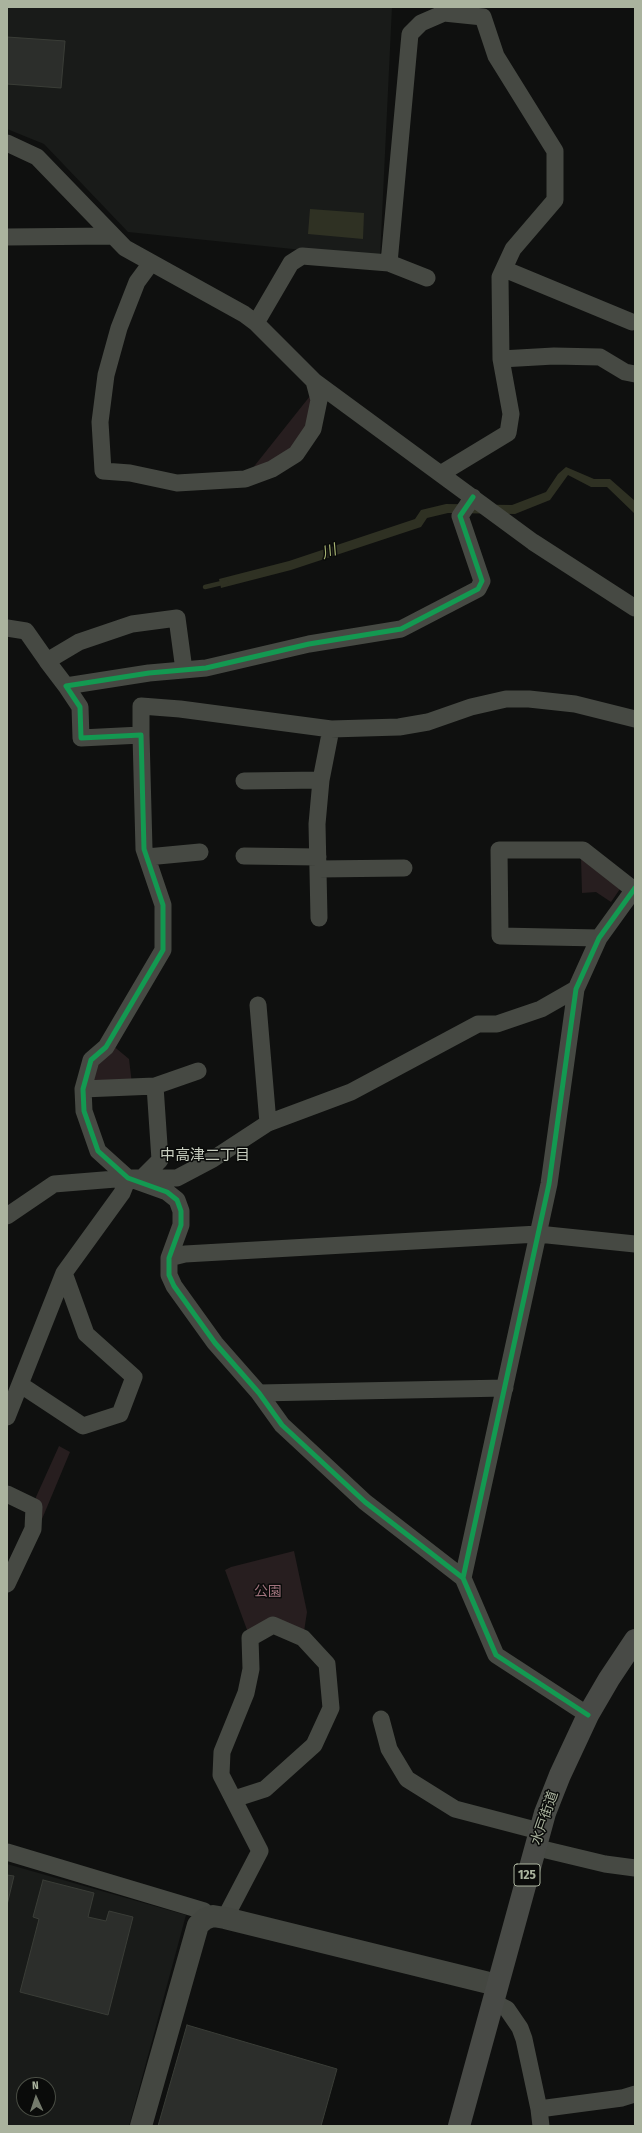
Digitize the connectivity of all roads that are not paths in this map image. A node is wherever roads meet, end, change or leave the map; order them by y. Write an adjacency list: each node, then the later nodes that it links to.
1 (7, 143): 2 (street)
2 (113, 236): 3 (street); 4 (street)
3 (7, 237)
4 (151, 263): 9 (street); 12 (street)
5 (389, 263): 6 (street); 7 (street); 9 (street)
6 (504, 269): 8 (street); 10 (street)
7 (427, 278)
8 (632, 322)
9 (256, 323): 12 (street)
10 (501, 359): 11 (street); 13 (street)
11 (635, 374)
12 (314, 381): 13 (street)
13 (442, 473): 14 (street)
14 (473, 497): 15 (street); 18 (street)
15 (635, 608)
16 (7, 628): 17 (street)
17 (47, 661): 18 (street); 19 (street)
18 (184, 670): 19 (street)
19 (66, 686): 22 (street)
20 (635, 719): 21 (street)
21 (331, 729): 22 (street); 23 (street)
22 (141, 735): 27 (street)
23 (321, 780): 24 (street); 28 (street)
24 (244, 781)
25 (200, 852): 27 (street)
26 (244, 856): 28 (street)
27 (148, 857): 37 (street)
28 (318, 863): 29 (street); 31 (street)
29 (404, 868)
30 (635, 889): 32 (street); 32 (street)
31 (319, 918)
32 (599, 938): 33 (street)
33 (576, 989): 38 (street); 41 (street)
34 (258, 1006): 38 (street)
35 (198, 1071): 36 (street)
36 (155, 1086): 37 (street); 39 (street)
37 (83, 1089): 39 (street)
38 (268, 1123): 39 (street)
39 (135, 1178): 40 (street); 43 (street); 44 (street)
40 (7, 1216)
41 (538, 1234): 42 (street); 43 (street); 46 (street)
42 (635, 1244)
43 (169, 1258): 47 (street)
44 (64, 1273): 45 (street); 45 (street)
45 (21, 1385): 48 (street)
46 (504, 1388): 47 (street); 50 (street)
47 (259, 1393): 50 (street)
48 (7, 1417)
49 (7, 1494): 51 (street)
50 (464, 1578): 53 (street)
51 (7, 1584)
52 (635, 1640): 53 (highway, 水戸街道 / 125)
53 (588, 1715): 56 (highway, 水戸街道 / 125)
54 (381, 1719): 56 (street)
55 (234, 1799): 55 (street); 59 (street)
56 (537, 1839): 58 (street); 60 (highway, 水戸街道 / 125)
57 (7, 1852): 59 (street)
58 (635, 1868)
59 (217, 1918): 60 (street); 63 (street)
60 (495, 1994): 62 (street); 64 (highway, 水戸街道 / 125)
61 (635, 2094): 62 (street)
62 (539, 2109): 65 (street)
63 (141, 2126)
64 (459, 2126)
65 (541, 2126)

